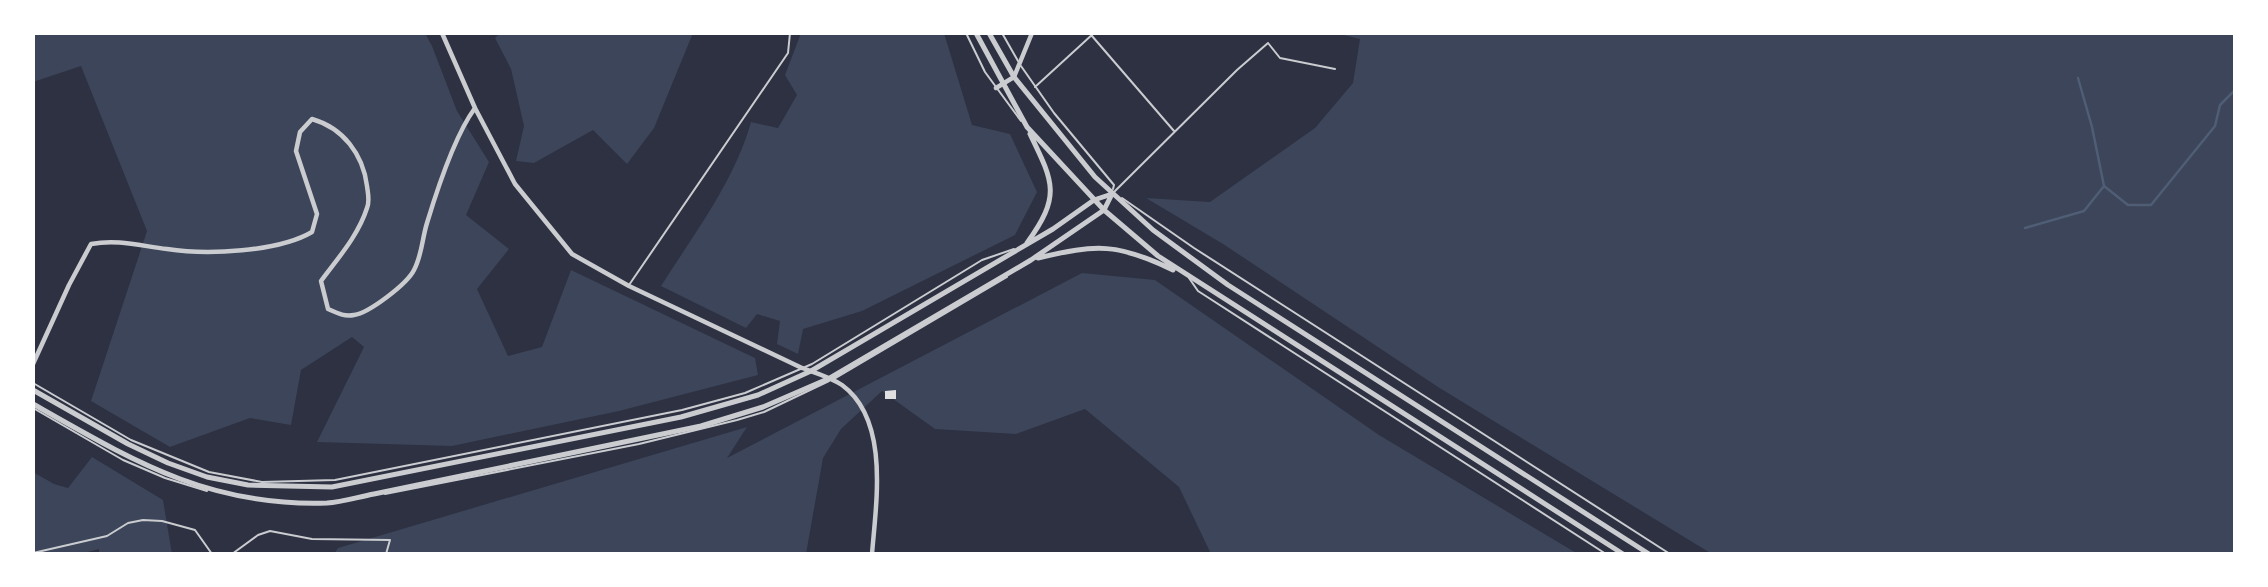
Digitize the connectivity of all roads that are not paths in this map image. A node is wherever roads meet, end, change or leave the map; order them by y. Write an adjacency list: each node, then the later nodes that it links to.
1 (442, 33): 15 (street)
2 (790, 33): 24 (lane)
3 (966, 33): 14 (lane)
4 (976, 33): 12 (street)
5 (989, 33): 11 (street)
6 (1002, 33): 9 (lane)
7 (1032, 33): 9 (street)
8 (1093, 34): 13 (lane); 17 (lane)
9 (1020, 65): 11 (street); 13 (lane)
10 (1335, 69): 17 (lane)
11 (1014, 76): 12 (street); 18 (street)
12 (1003, 83): 14 (street); 16 (street)
13 (1034, 88): 18 (lane)
14 (996, 89): 16 (lane)
15 (475, 108): 24 (street); 25 (street)
16 (1027, 127): 19 (street); 21 (street)
17 (1174, 132): 18 (lane)
18 (1112, 194): 19 (street); 20 (street); 40 (street); 41 (lane)
19 (1094, 200): 20 (street); 21 (street)
20 (1104, 210): 22 (street); 23 (street)
21 (1025, 245): 26 (lane); 27 (street)
22 (1031, 260): 23 (street); 28 (street)
23 (1188, 277): 38 (lane); 39 (street)
24 (629, 286): 26 (street)
25 (33, 364)
26 (802, 368): 27 (street); 32 (lane)
27 (811, 371): 28 (street); 32 (street)
28 (831, 379): 31 (street); 37 (street)
29 (33, 383): 32 (lane)
30 (33, 390): 32 (street)
31 (33, 406)
32 (208, 475)
33 (33, 553): 34 (lane)
34 (212, 554)
35 (232, 554): 36 (lane)
36 (386, 554)
37 (872, 554)
38 (1605, 554)
39 (1623, 554)
40 (1649, 554)
41 (1670, 554)

